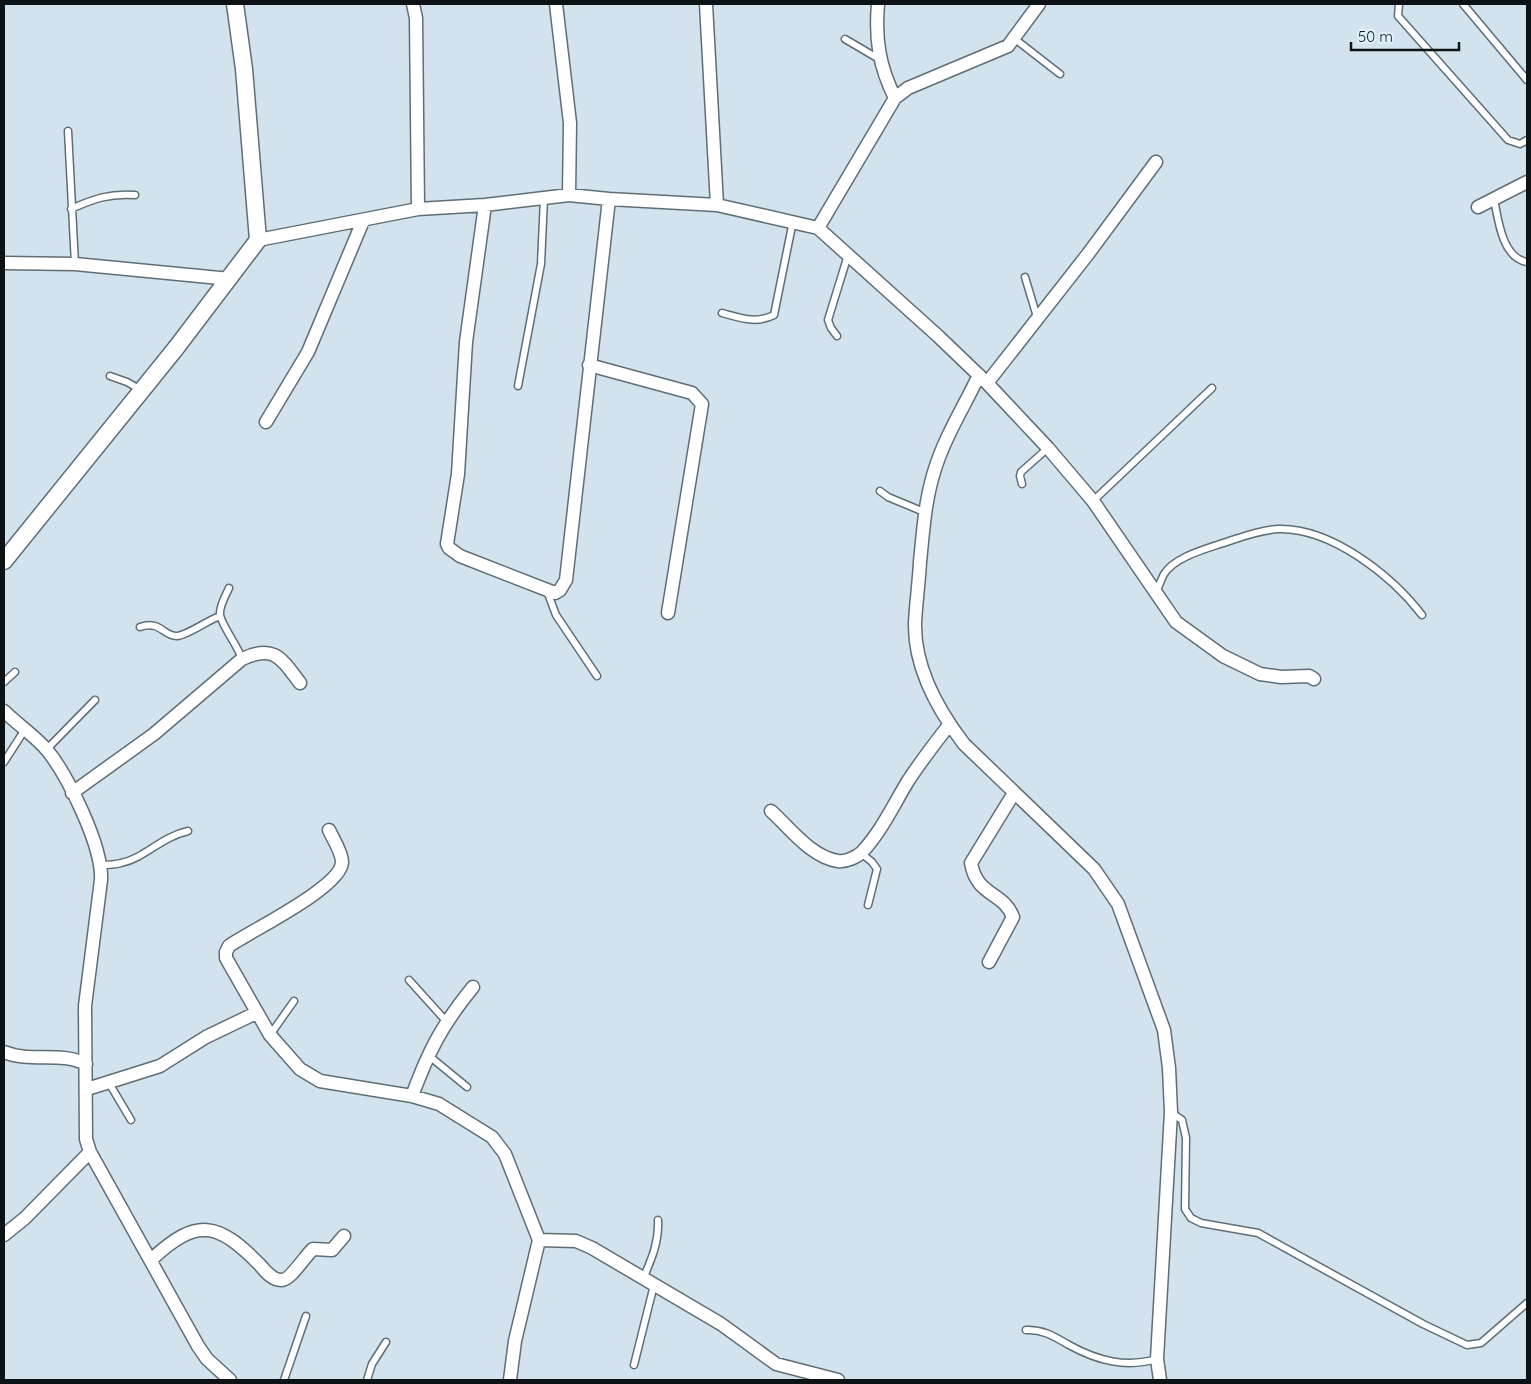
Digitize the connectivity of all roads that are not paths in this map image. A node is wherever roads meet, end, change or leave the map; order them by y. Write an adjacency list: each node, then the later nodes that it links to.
1 (236, 4): 32 (street)
2 (413, 4): 27 (street)
3 (556, 4): 19 (street)
4 (706, 4): 25 (street)
5 (878, 4): 11 (street)
6 (1039, 4): 10 (street)
7 (1399, 4): 16 (lane)
8 (1463, 4): 13 (lane)
9 (845, 39): 11 (lane)
10 (1015, 39): 12 (lane); 14 (street)
11 (879, 59): 14 (street)
12 (1060, 74)
13 (1527, 80)
14 (895, 98): 31 (street)
15 (68, 131): 28 (lane)
16 (1527, 140)
17 (1156, 162): 40 (street)
18 (1527, 182): 23 (street)
19 (569, 194): 21 (street); 22 (street)
20 (135, 195): 28 (lane)
21 (544, 198): 24 (street); 45 (lane)
22 (609, 199): 25 (street); 42 (street)
23 (1494, 199): 26 (street); 34 (lane)
24 (485, 205): 27 (street); 56 (street)
25 (717, 205): 30 (street)
26 (1478, 207)
27 (418, 209): 29 (street)
28 (71, 210): 36 (lane)
29 (363, 221): 32 (street); 48 (street)
30 (793, 221): 31 (street); 39 (lane)
31 (818, 228): 33 (street)
32 (258, 240): 38 (street)
33 (848, 254): 41 (lane); 44 (street)
34 (1527, 262)
35 (4, 263): 36 (street)
36 (75, 264): 38 (street)
37 (1026, 277): 40 (lane)
38 (230, 279): 47 (street)
39 (722, 313)
40 (1037, 317): 44 (street)
41 (837, 336)
42 (589, 365): 56 (street); 58 (street)
43 (110, 376): 47 (lane)
44 (983, 379): 49 (street); 53 (street)
45 (518, 386)
46 (1212, 388): 52 (lane)
47 (141, 390): 54 (street)
48 (266, 422)
49 (1048, 448): 50 (lane); 52 (street)
50 (1022, 484)
51 (880, 491): 53 (lane)
52 (1093, 501): 57 (street)
53 (924, 512): 70 (street)
54 (4, 561)
55 (230, 588): 60 (lane)
56 (548, 591): 64 (lane)
57 (1156, 592): 59 (lane); 65 (street)
58 (668, 613)
59 (1422, 615)
60 (220, 616): 61 (lane); 62 (lane)
61 (140, 626)
62 (242, 659): 67 (street); 74 (street)
63 (15, 672): 66 (lane)
64 (597, 676)
65 (1314, 679)
66 (4, 682)
67 (300, 683)
68 (95, 700): 72 (lane)
69 (4, 711): 71 (street)
70 (949, 724): 75 (street); 79 (street)
71 (24, 731): 72 (street); 73 (lane)
72 (46, 750): 74 (street)
73 (4, 762)
74 (72, 793): 80 (street)
75 (1014, 793): 82 (street); 96 (street)
76 (771, 811): 79 (street)
77 (329, 830): 86 (street)
78 (188, 831): 80 (lane)
79 (861, 853): 81 (lane)
80 (101, 865): 91 (street)
81 (868, 905)
82 (989, 962)
83 (409, 980): 87 (lane)
84 (473, 987): 87 (street)
85 (294, 1001): 88 (lane)
86 (256, 1013): 88 (street); 92 (street)
87 (446, 1021): 90 (street)
88 (270, 1035): 95 (street)
89 (4, 1052): 91 (street)
90 (427, 1054): 93 (lane); 95 (street)
91 (86, 1064): 94 (street)
92 (109, 1083): 94 (street); 97 (lane)
93 (468, 1087)
94 (87, 1089): 98 (street)
95 (412, 1096): 102 (street)
96 (1171, 1112): 105 (lane); 109 (street)
97 (131, 1120)
98 (90, 1152): 100 (street); 103 (street)
99 (658, 1220): 104 (lane)
100 (4, 1235)
101 (344, 1236): 103 (street)
102 (539, 1240): 104 (street); 114 (street)
103 (152, 1259): 111 (street)
104 (649, 1282): 110 (lane); 115 (street)
105 (1527, 1303)
106 (306, 1316): 112 (lane)
107 (1026, 1330): 109 (lane)
108 (386, 1342): 113 (lane)
109 (1157, 1359): 116 (street)
110 (634, 1365)
111 (230, 1380)
112 (284, 1380)
113 (367, 1380)
114 (510, 1380)
115 (838, 1380)
116 (1160, 1380)

